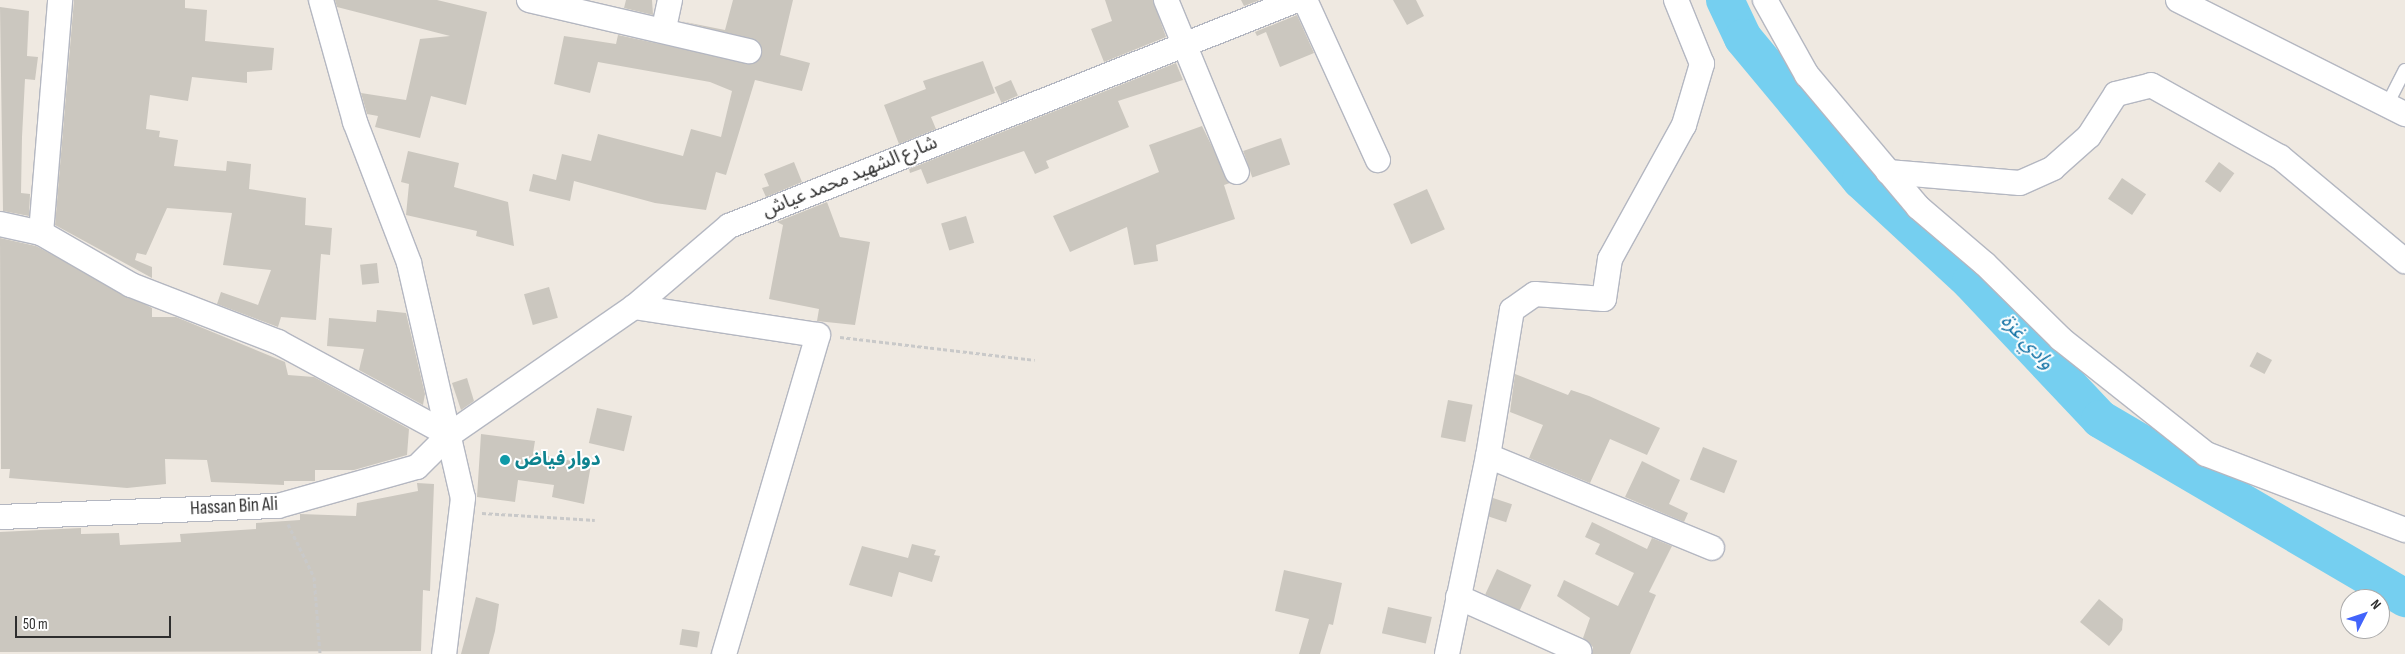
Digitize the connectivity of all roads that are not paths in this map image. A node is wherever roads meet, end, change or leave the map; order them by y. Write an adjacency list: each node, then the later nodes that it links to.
1 (60, 0): 20 (street)
2 (321, 0): 23 (street)
3 (529, 0): 11 (street)
4 (670, 0): 11 (street)
5 (1166, 0): 12 (street)
6 (1297, 0): 12 (street, شارع الشهيد محمد عياش)
7 (1305, 0): 16 (street)
8 (1676, 0): 24 (street)
9 (1765, 0): 18 (street)
10 (2178, 0): 15 (street)
11 (664, 28): 13 (street)
12 (1182, 48): 17 (street); 22 (street, شارع الشهيد محمد عياش)
13 (749, 51)
14 (2405, 70): 15 (lane)
15 (2397, 109)
16 (1378, 160)
17 (1237, 172)
18 (1888, 172): 21 (street); 26 (street)
19 (0, 224): 20 (street)
20 (41, 233): 23 (street)
21 (2405, 261)
22 (634, 308): 23 (street, شارع الشهيد محمد عياش); 31 (street)
23 (449, 434): 25 (street, Hassan Bin Ali); 30 (street)
24 (1488, 456): 27 (street); 28 (street)
25 (0, 517)
26 (2405, 530)
27 (1712, 548)
28 (1458, 597): 29 (street); 32 (street)
29 (1579, 651)
30 (444, 654)
31 (724, 654)
32 (1447, 654)

